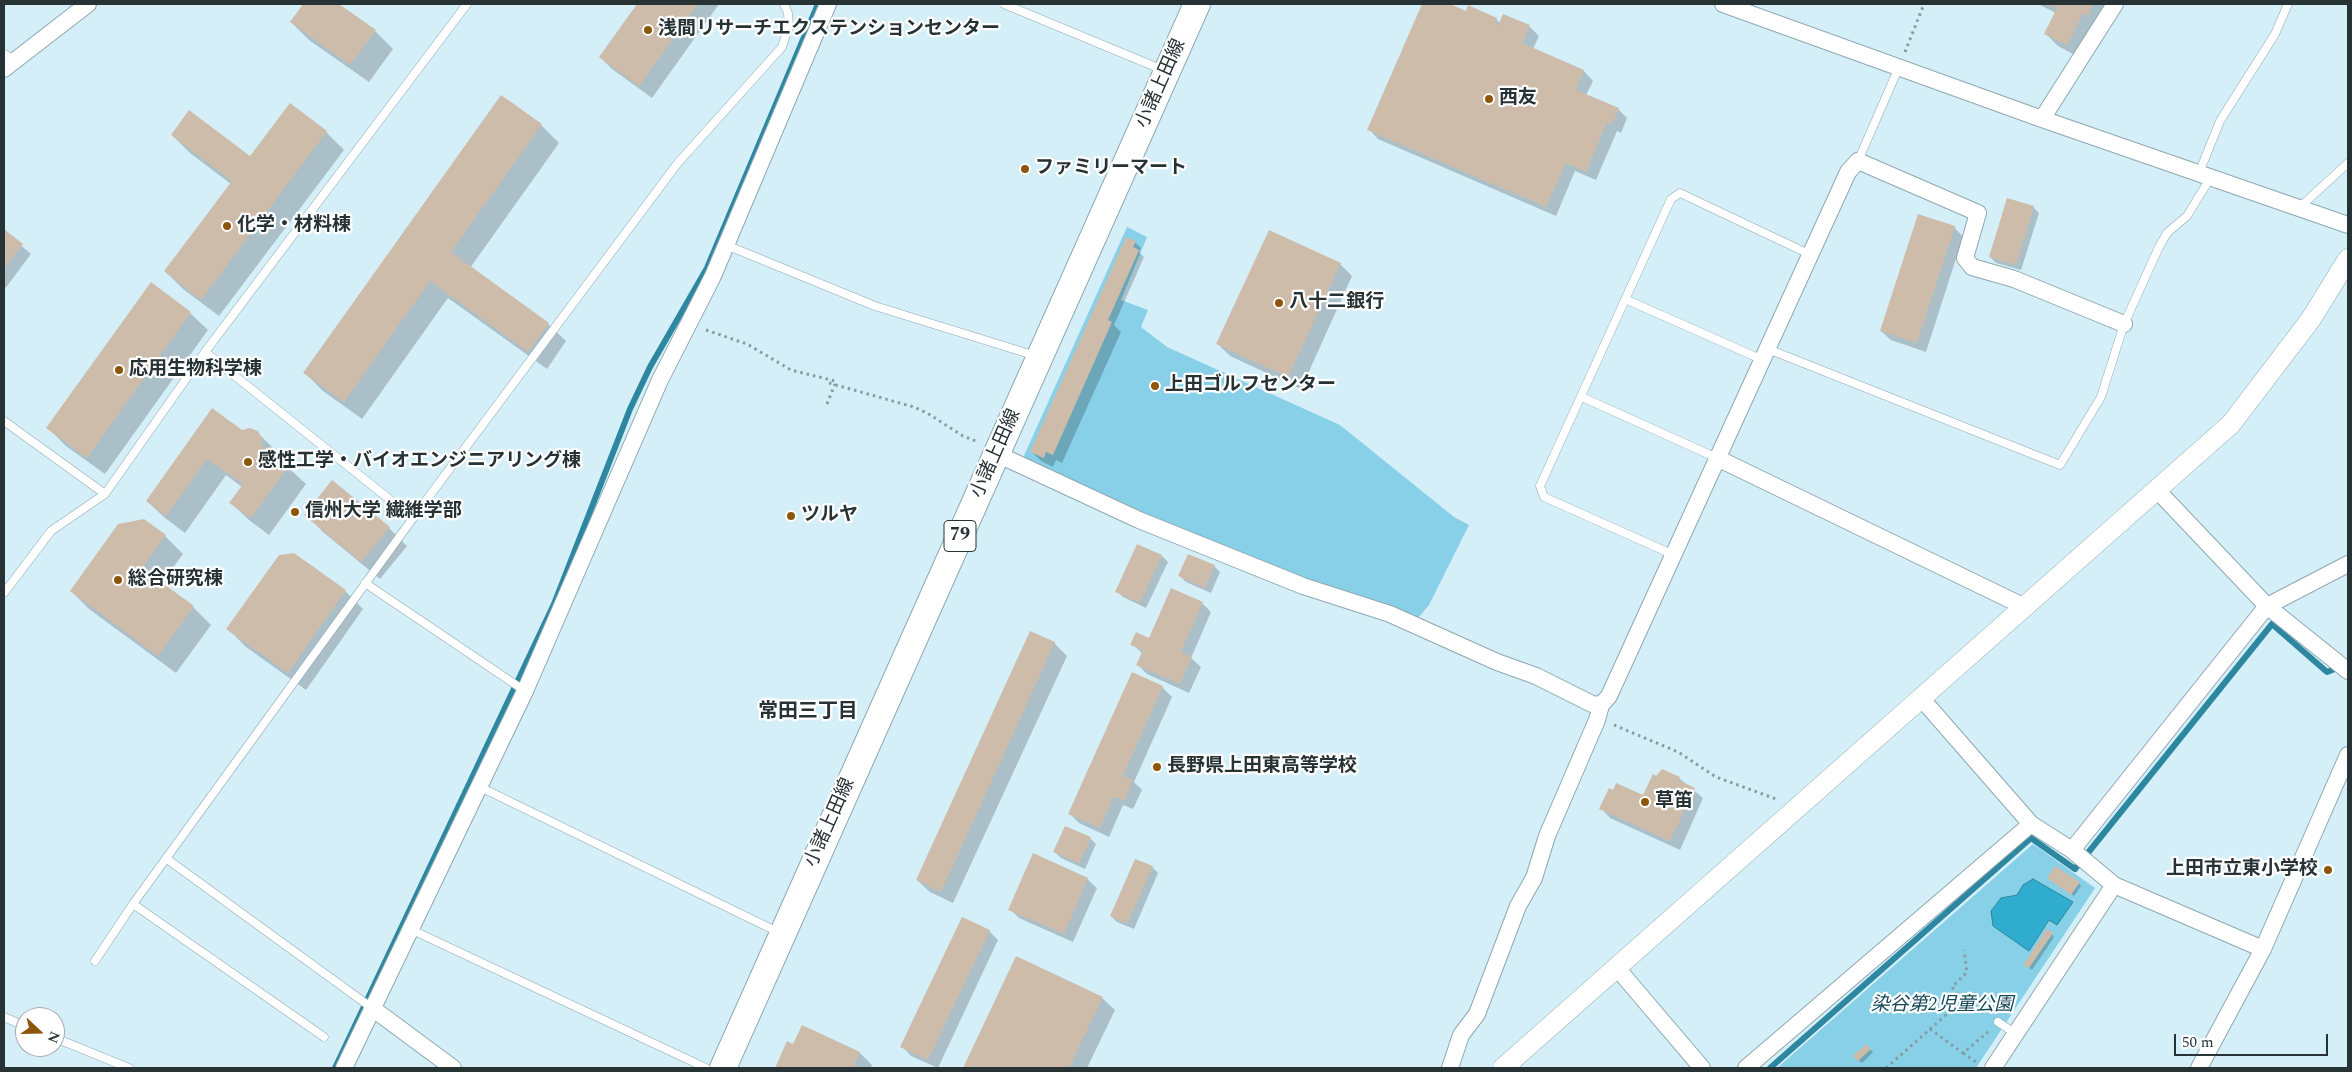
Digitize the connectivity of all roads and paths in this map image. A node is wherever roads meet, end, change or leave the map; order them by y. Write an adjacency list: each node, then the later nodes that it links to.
1 (88, 4): 11 (street)
2 (467, 4): 26 (lane)
3 (784, 4): 38 (lane)
4 (828, 4): 20 (street)
5 (1004, 4): 13 (lane)
6 (1197, 4): 13 (main road, 小諸上田線 / 79)
7 (1723, 4): 12 (street)
8 (1924, 4): 12 (path)
9 (2115, 4): 14 (street)
10 (2288, 4): 17 (lane)
11 (8, 61)
12 (1899, 66): 14 (street); 15 (lane)
13 (1167, 72): 28 (main road, 小諸上田線 / 79)
14 (2042, 118): 17 (street)
15 (1858, 161): 21 (street); 25 (street)
16 (2348, 163): 18 (lane)
17 (2205, 175): 18 (street); 25 (lane)
18 (2299, 208): 19 (street)
19 (2348, 225)
20 (726, 245): 24 (street); 28 (lane)
21 (1811, 254): 23 (lane); 27 (street)
22 (2348, 259): 36 (street)
23 (1625, 299): 27 (lane); 31 (lane)
24 (688, 324): 29 (path); 46 (street)
25 (2124, 324): 27 (lane)
26 (205, 352): 37 (lane); 38 (lane)
27 (1765, 355): 35 (street)
28 (1040, 357): 34 (main road, 小諸上田線 / 79)
29 (835, 382): 30 (path); 32 (path); 34 (path)
30 (829, 383)
31 (1582, 397): 35 (lane); 39 (lane)
32 (827, 404)
33 (4, 421): 37 (lane)
34 (998, 452): 48 (street); 58 (main road, 小諸上田線 / 79)
35 (1717, 458): 39 (street); 44 (street)
36 (2156, 489): 43 (street); 44 (street)
37 (105, 494): 42 (lane)
38 (413, 518): 41 (lane)
39 (1674, 554): 48 (street)
40 (2348, 564): 43 (street)
41 (365, 583): 46 (lane); 54 (lane)
42 (4, 593)
43 (2267, 606): 45 (street); 53 (street)
44 (2025, 608): 47 (street)
45 (2348, 671)
46 (520, 688): 50 (street)
47 (1921, 698): 51 (street); 52 (street)
48 (1599, 712): 51 (path); 77 (street)
49 (2348, 755): 59 (street)
50 (478, 786): 57 (street); 58 (lane)
51 (1789, 815): 62 (street)
52 (2031, 824): 53 (street); 80 (street)
53 (2072, 850): 55 (street)
54 (167, 859): 56 (lane); 63 (lane)
55 (2114, 885): 59 (street); 67 (street)
56 (133, 904): 61 (lane); 68 (lane)
57 (410, 929): 63 (street); 75 (lane)
58 (782, 934): 76 (main road, 小諸上田線 / 79)
59 (2263, 949): 83 (street)
60 (1964, 950): 65 (path)
61 (94, 961)
62 (1617, 968): 78 (street); 79 (street)
63 (367, 1004): 73 (street); 74 (street)
64 (1998, 1022): 67 (lane)
65 (1930, 1030): 70 (path); 81 (path)
66 (1992, 1034): 70 (path)
67 (2016, 1034): 82 (street)
68 (324, 1037)
69 (65, 1042): 72 (lane)
70 (1963, 1053): 71 (path)
71 (1981, 1055)
72 (129, 1068)
73 (344, 1068)
74 (453, 1068)
75 (706, 1068)
76 (723, 1068)
77 (1450, 1068)
78 (1503, 1068)
79 (1702, 1068)
80 (1746, 1068)
81 (1886, 1068)
82 (1993, 1068)
83 (2199, 1068)

